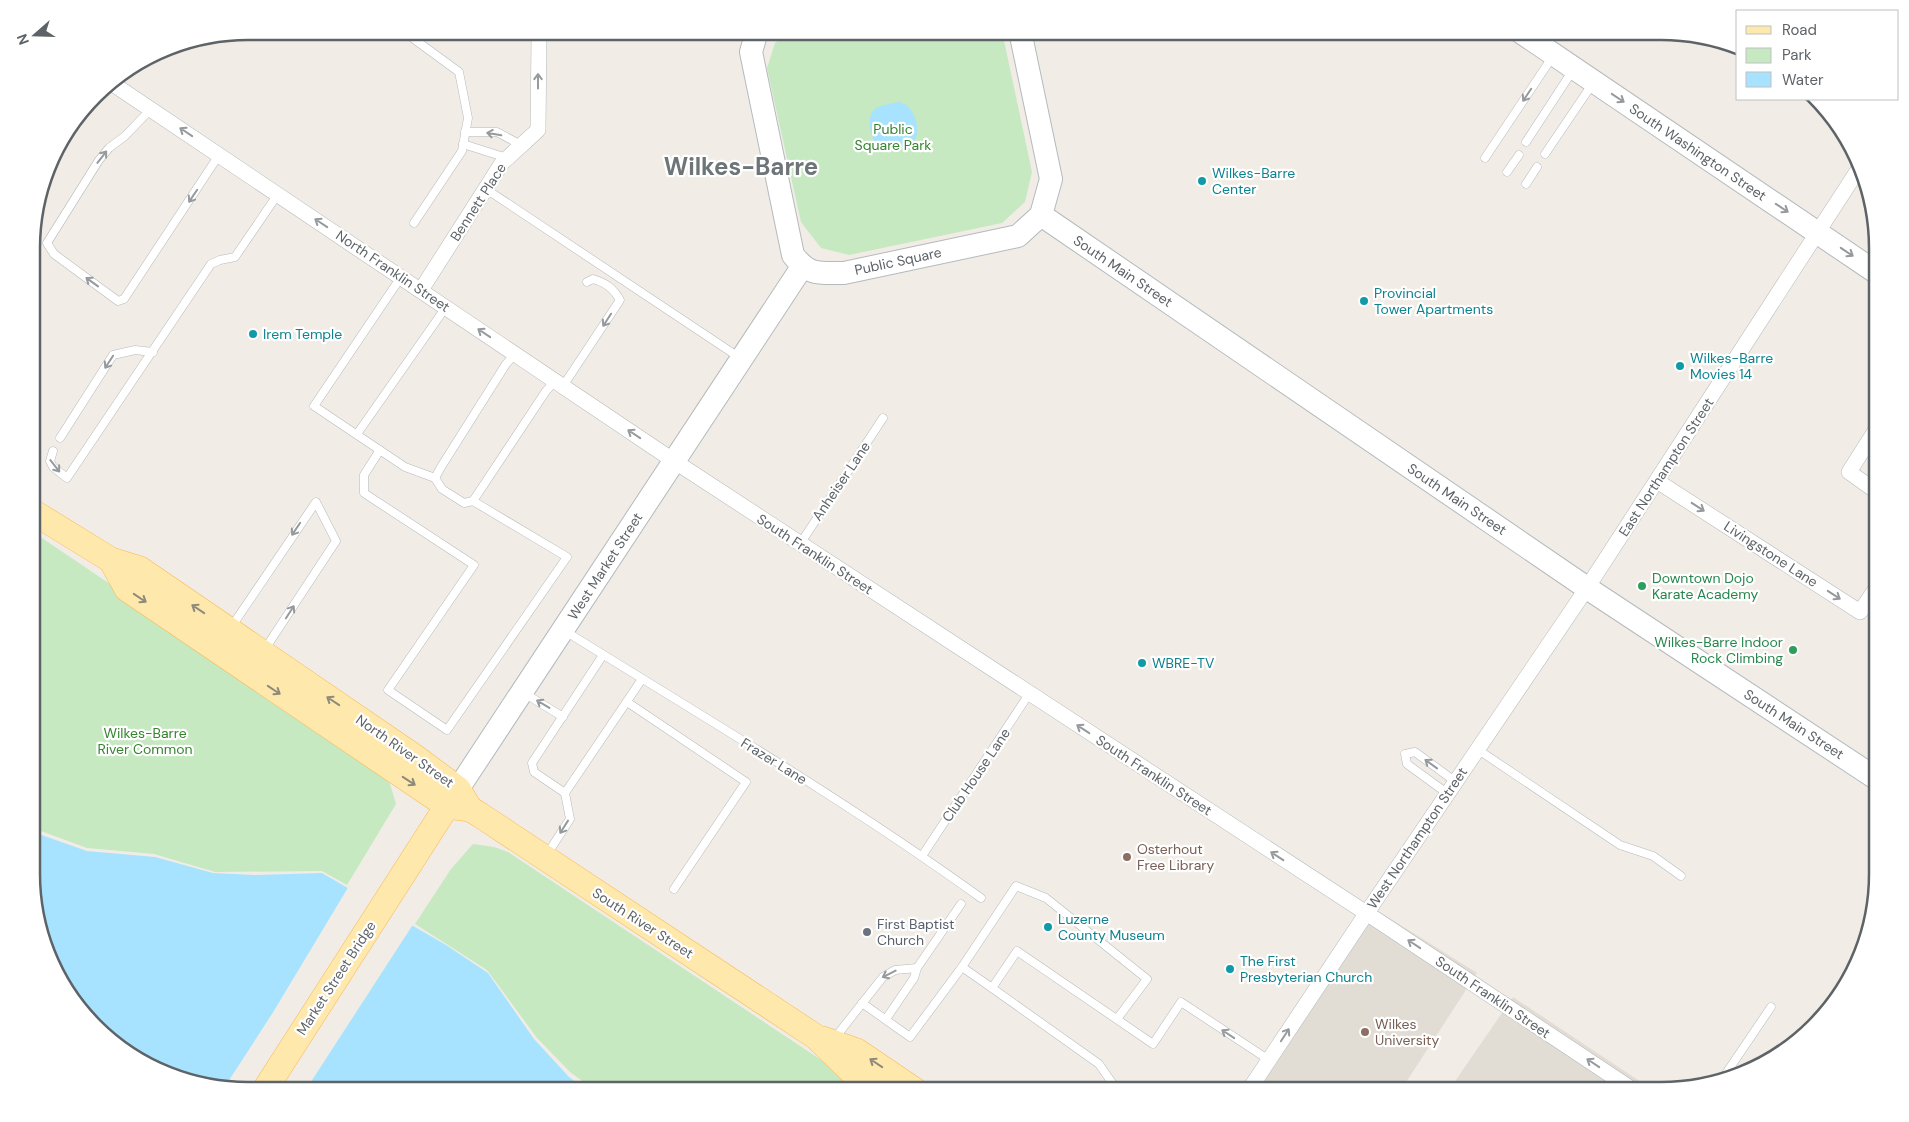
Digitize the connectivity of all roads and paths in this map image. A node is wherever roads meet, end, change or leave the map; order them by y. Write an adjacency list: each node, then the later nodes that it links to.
1 (415, 40): 10 (lane)
2 (538, 40): 13 (street, Bennett Place, one-way to 2)
3 (754, 40): 28 (street)
4 (1022, 40): 25 (street)
5 (1546, 43): 6 (street, South Washington Street); 18 (lane, one-way to 18)
6 (1574, 68): 7 (street, South Washington Street); 11 (lane)
7 (1594, 82): 15 (lane); 27 (street, South Washington Street, one-way to 27)
8 (117, 87): 9 (street, North Franklin Street)
9 (151, 109): 16 (street, North Franklin Street, one-way to 9); 16 (lane, one-way to 9)
10 (465, 132): 12 (lane); 13 (lane, one-way to 10)
11 (1526, 142)
12 (463, 144): 17 (lane); 26 (lane)
13 (521, 145): 17 (street, Bennett Place)
14 (1519, 154): 20 (lane)
15 (1545, 154)
16 (220, 155): 24 (street, North Franklin Street)
17 (507, 158): 23 (street, Bennett Place)
18 (1485, 158)
19 (1537, 166): 22 (lane)
20 (1507, 172)
21 (1855, 174): 27 (street, East Northampton Street)
22 (1526, 184)
23 (486, 189): 32 (street, Bennett Place); 36 (lane)
24 (278, 194): 30 (street, North Franklin Street, one-way to 24); 34 (lane)
25 (1041, 214): 28 (street, Public Square); 52 (street, South Main Street)
26 (414, 223)
27 (1817, 232): 29 (street, South Washington Street, one-way to 29); 46 (street, East Northampton Street)
28 (802, 267): 36 (street, West Market Street)
29 (1869, 268)
30 (401, 277): 32 (street, North Franklin Street); 39 (lane)
31 (587, 282): 37 (lane, one-way to 37)
32 (421, 290): 33 (street, North Franklin Street)
33 (446, 307): 35 (street, North Franklin Street, one-way to 33); 39 (lane)
34 (152, 352): 40 (lane, one-way to 40); 43 (lane, one-way to 34)
35 (515, 354): 37 (street, North Franklin Street); 45 (lane)
36 (742, 358): 44 (street, West Market Street)
37 (559, 383): 44 (street, North Franklin Street, one-way to 37); 48 (lane)
38 (883, 418): 50 (lane, Anheiser Lane)
39 (357, 434): 42 (lane)
40 (60, 438)
41 (1869, 441): 47 (street)
42 (380, 450): 45 (lane); 48 (lane)
43 (53, 451)
44 (674, 461): 50 (street, South Franklin Street); 55 (street, West Market Street)
45 (435, 478): 48 (lane)
46 (1656, 481): 52 (street, East Northampton Street); 53 (street, Livingstone Lane, one-way to 53)
47 (1869, 486)
48 (473, 501)
49 (40, 516): 51 (main road, North River Street)
50 (800, 544): 60 (street, South Franklin Street)
51 (111, 560): 54 (main road, North River Street, one-way to 51); 67 (main road, North River Street, one-way to 67)
52 (1587, 588): 63 (street, West Northampton Street); 64 (street, South Main Street)
53 (1869, 599)
54 (230, 630): 56 (main road, North River Street); 56 (lane, one-way to 54)
55 (563, 630): 57 (lane, Frazer Lane); 59 (street, West Market Street)
56 (263, 653): 67 (main road, North River Street, one-way to 56)
57 (603, 655): 58 (lane, Frazer Lane); 62 (lane)
58 (642, 679): 61 (lane); 68 (lane, Frazer Lane)
59 (522, 692): 62 (lane, one-way to 59); 67 (street, West Market Street)
60 (1029, 694): 68 (lane, Club House Lane); 75 (street, South Franklin Street, one-way to 60)
61 (627, 702): 66 (lane); 72 (lane)
62 (563, 717): 66 (lane)
63 (1478, 749): 65 (street, West Northampton Street); 71 (lane)
64 (1869, 774)
65 (1452, 788): 65 (lane, one-way to 65); 75 (street, West Northampton Street)
66 (565, 793): 69 (lane, one-way to 69)
67 (458, 802): 69 (main road, South River Street); 70 (main road, West Market Street)
68 (922, 856): 73 (lane, Frazer Lane)
69 (545, 858): 83 (main road, South River Street)
70 (408, 865): 86 (main road, Market Street Bridge)
71 (1681, 876)
72 (674, 889)
73 (981, 898)
74 (961, 904): 77 (lane)
75 (1366, 914): 84 (street, West Northampton Street, one-way to 75); 91 (street, South Franklin Street, one-way to 75)
76 (962, 967): 78 (lane); 81 (lane); 82 (lane)
77 (917, 968): 79 (lane, one-way to 79); 81 (lane)
78 (992, 988): 82 (lane); 89 (lane)
79 (862, 1003): 81 (lane); 83 (lane)
80 (1771, 1007): 85 (lane)
81 (886, 1019)
82 (1117, 1020): 84 (lane, one-way to 82)
83 (824, 1039): 87 (main road, South River Street); 88 (main road, South River Street, one-way to 83)
84 (1269, 1060): 90 (street, West Northampton Street)
85 (1728, 1071)
86 (270, 1082)
87 (868, 1082)
88 (904, 1082)
89 (1111, 1082)
90 (1254, 1082)
91 (1621, 1082)

